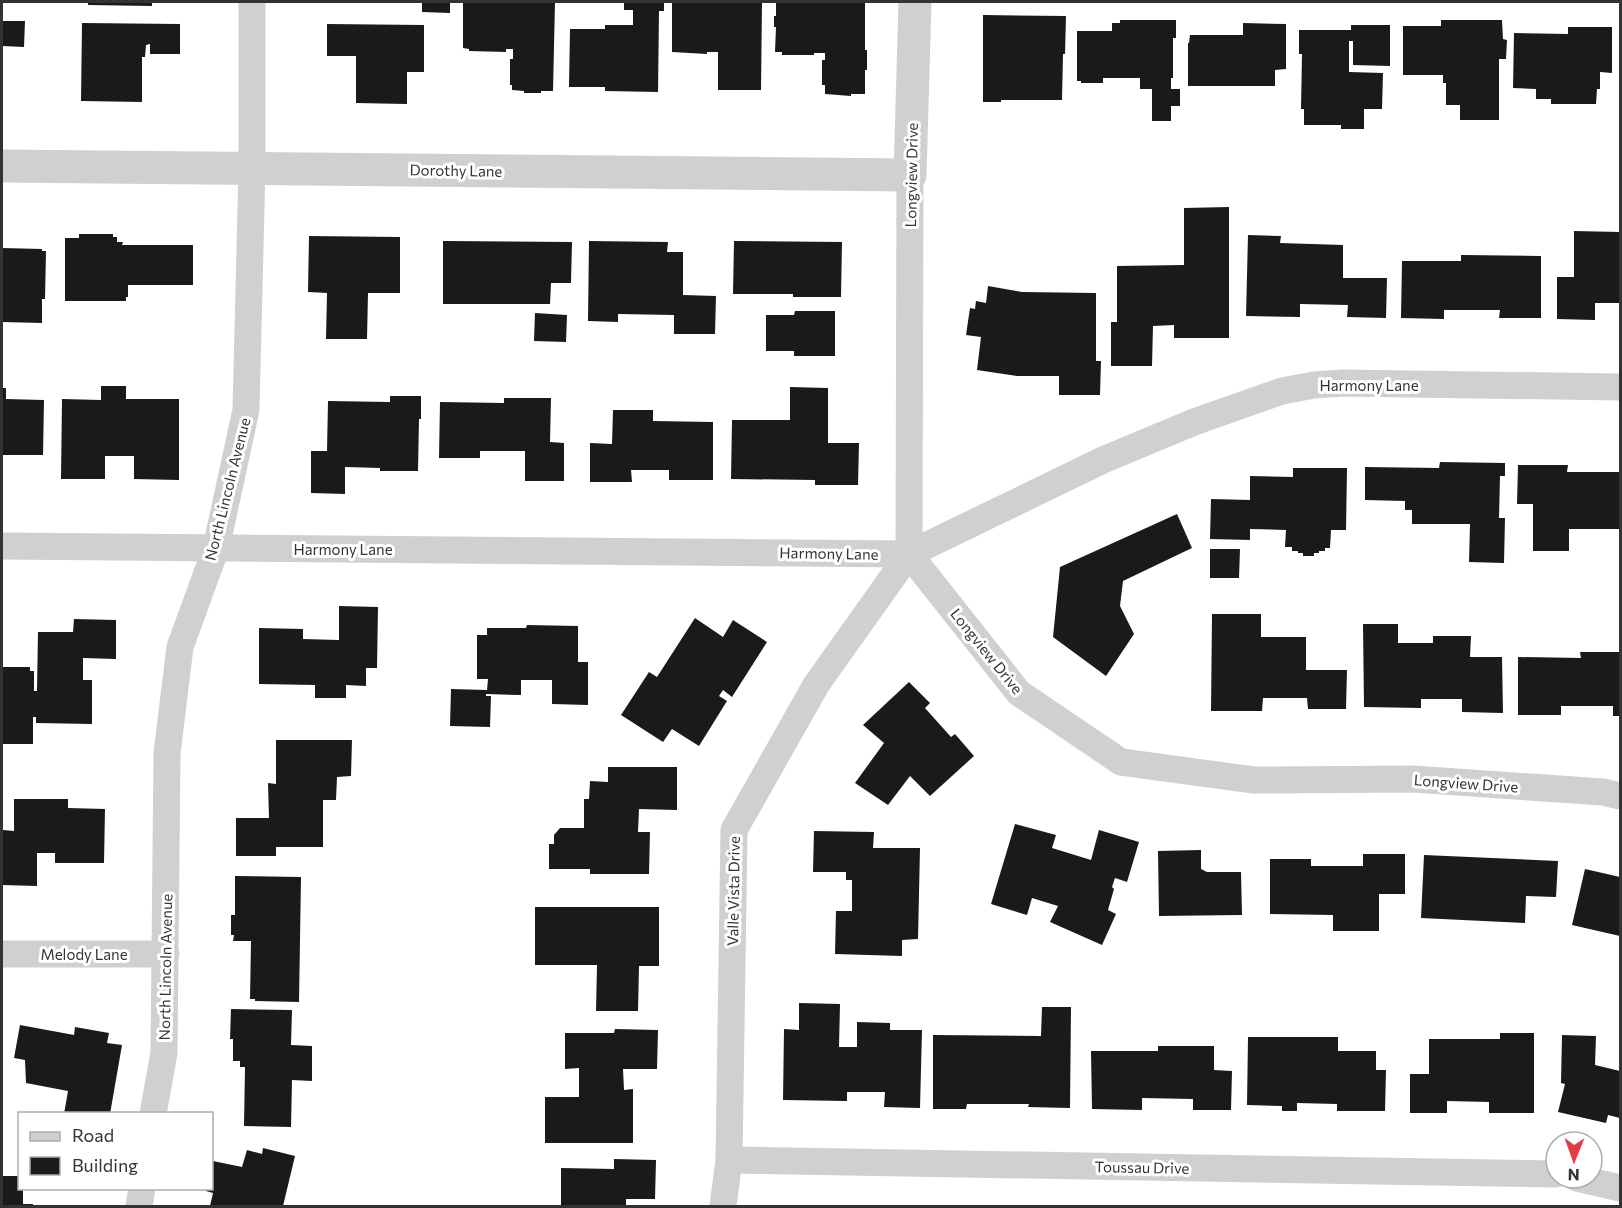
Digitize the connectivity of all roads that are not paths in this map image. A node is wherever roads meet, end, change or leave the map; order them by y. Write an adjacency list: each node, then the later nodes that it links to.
1 (252, 2): 4 (street, North Lincoln Avenue)
2 (915, 2): 5 (street, Longview Drive)
3 (2, 166): 4 (street, Dorothy Lane)
4 (252, 168): 5 (street, Dorothy Lane); 8 (street, North Lincoln Avenue)
5 (910, 175): 9 (street, Longview Drive)
6 (1620, 387): 9 (street, Harmony Lane)
7 (2, 546): 8 (street, Harmony Lane)
8 (216, 548): 9 (street, Harmony Lane); 12 (street, North Lincoln Avenue)
9 (909, 554): 10 (street, Longview Drive); 14 (street, Valle Vista Drive)
10 (1620, 796)
11 (2, 954): 12 (street, Melody Lane)
12 (166, 954): 13 (street, North Lincoln Avenue)
13 (153, 1112)
14 (729, 1160): 15 (street, Toussau Drive); 20 (street, Valle Vista Drive)
15 (1544, 1174)
16 (1604, 1184): 17 (street)
17 (1620, 1188)
18 (142, 1190): 19 (street)
19 (139, 1206)
20 (723, 1206)

